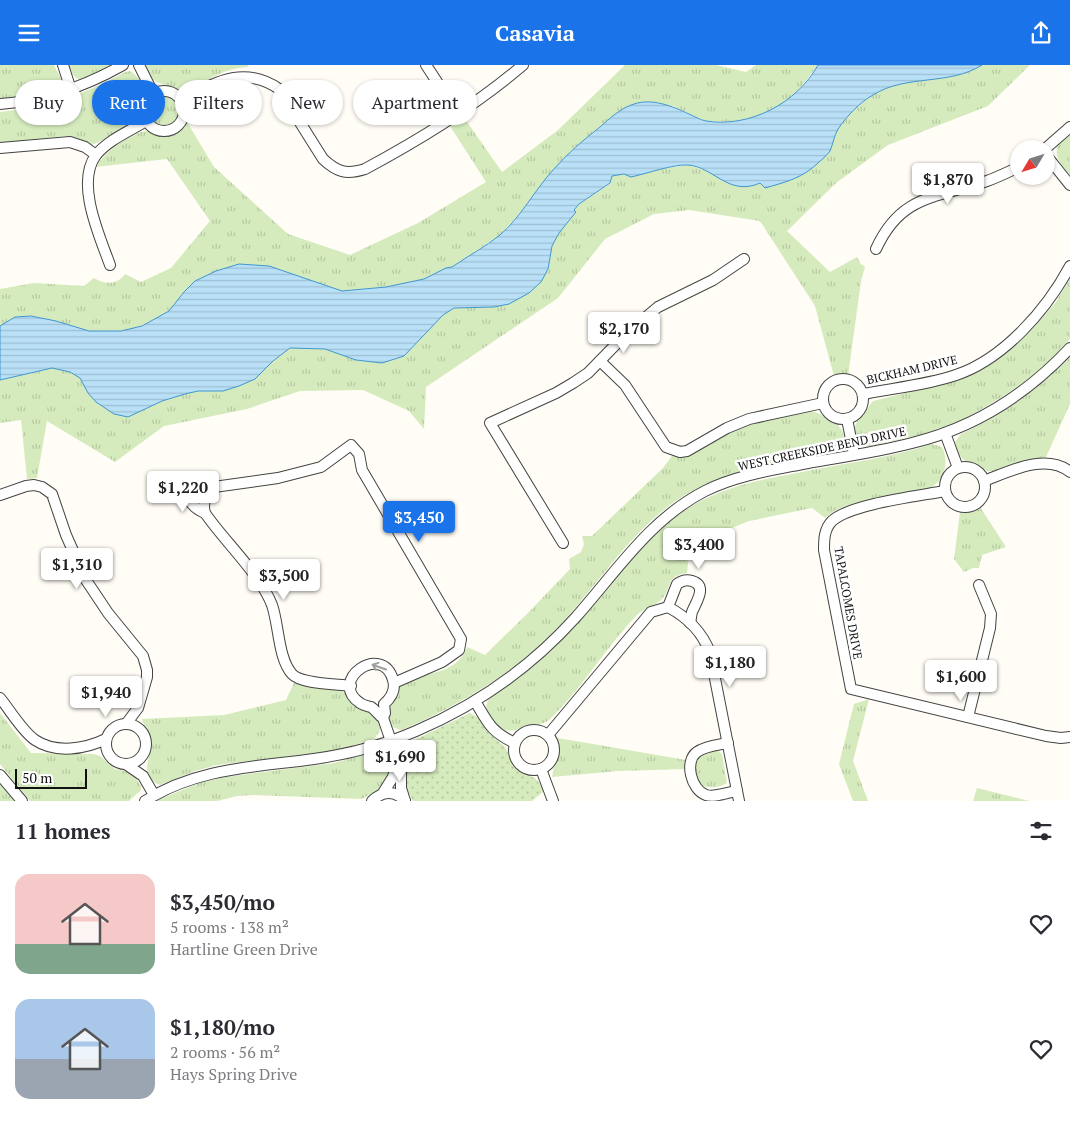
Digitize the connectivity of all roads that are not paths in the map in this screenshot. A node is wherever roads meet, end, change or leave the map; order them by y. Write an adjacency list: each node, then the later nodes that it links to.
1 (63, 65): 6 (street)
2 (123, 65): 10 (street)
3 (139, 65): 7 (street)
4 (426, 65): 9 (street)
5 (523, 65): 11 (street)
6 (68, 80)
7 (147, 80)
8 (220, 80): 17 (street)
9 (436, 80)
10 (82, 85)
11 (477, 100)
12 (15, 103): 13 (street)
13 (0, 104)
14 (140, 125): 21 (street)
15 (150, 125): 16 (street)
16 (178, 125)
17 (441, 125)
18 (1070, 127): 19 (street)
19 (1055, 140)
20 (0, 148): 21 (street)
21 (96, 155): 27 (street)
22 (1055, 166): 24 (street)
23 (1010, 171): 25 (street)
24 (1070, 185)
25 (876, 249)
26 (744, 259): 30 (street)
27 (110, 265)
28 (1070, 266): 31 (street, BICKHAM DRIVE)
29 (1070, 348): 34 (street, WEST CREEKSIDE BEND DRIVE)
30 (600, 361): 32 (street); 43 (street)
31 (863, 394): 32 (street); 33 (street)
32 (823, 403): 33 (street)
33 (847, 419): 35 (street)
34 (945, 433): 35 (street, WEST CREEKSIDE BEND DRIVE); 36 (street)
35 (854, 454): 50 (street, WEST CREEKSIDE BEND DRIVE)
36 (958, 468): 38 (street); 40 (street)
37 (1070, 471): 38 (street)
38 (984, 481): 40 (street)
39 (214, 487): 42 (street); 42 (street); 47 (street)
40 (945, 491): 52 (street, TAPALCOMES DRIVE)
41 (0, 495): 51 (street)
42 (205, 513): 48 (street)
43 (564, 543)
44 (979, 585): 52 (street)
45 (668, 607): 46 (street); 46 (street); 56 (street)
46 (690, 623): 61 (street)
47 (394, 683): 48 (street, one-way to 48); 53 (street)
48 (351, 686): 53 (street)
49 (0, 698): 62 (street)
50 (475, 701): 59 (street, WEST CREEKSIDE BEND DRIVE); 60 (street)
51 (138, 709): 54 (street); 55 (street)
52 (968, 717): 57 (street)
53 (383, 718): 59 (street)
54 (126, 724): 55 (street); 58 (street)
55 (139, 729): 64 (street)
56 (548, 735): 60 (street); 67 (street)
57 (1070, 737)
58 (106, 739): 62 (street); 63 (street)
59 (391, 741): 65 (street); 71 (street, WEST CREEKSIDE BEND DRIVE)
60 (515, 743): 67 (street)
61 (728, 743): 72 (street); 72 (street)
62 (90, 747): 63 (street)
63 (107, 752): 66 (street)
64 (141, 758): 66 (street); 69 (street)
65 (397, 761): 70 (street); 76 (street)
66 (127, 765): 69 (street)
67 (541, 769): 77 (street)
68 (0, 775): 73 (street)
69 (143, 776): 71 (street)
70 (383, 793): 75 (street); 76 (street)
71 (154, 795): 74 (street, WEST CREEKSIDE BEND DRIVE)
72 (738, 796)
73 (22, 801)
74 (145, 801)
75 (372, 801)
76 (405, 801)
77 (553, 801)

